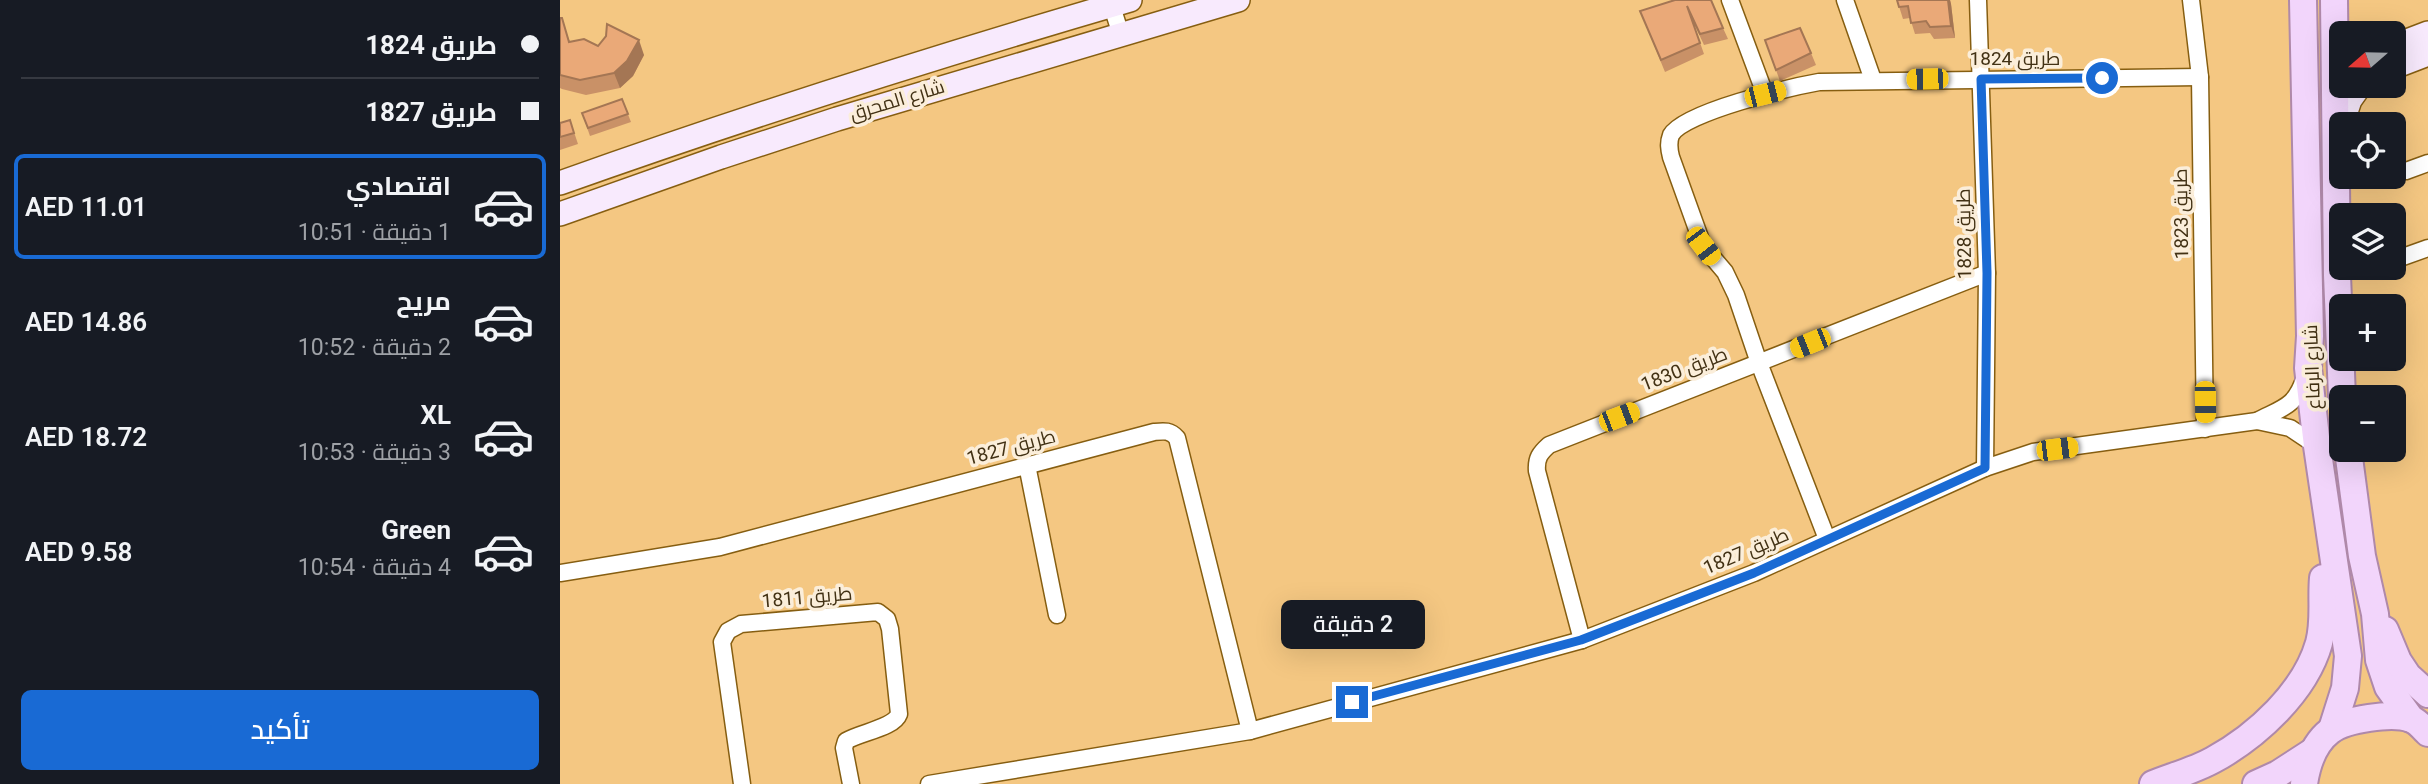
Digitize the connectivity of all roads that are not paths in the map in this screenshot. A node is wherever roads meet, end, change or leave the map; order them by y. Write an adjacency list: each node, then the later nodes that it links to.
1 (1238, 0): 9 (main road, شارع المحرق)
2 (1730, 0): 17 (street)
3 (1844, 0): 15 (street)
4 (1978, 0): 14 (street, طريق 1828)
5 (2191, 0): 13 (street, طريق 1823)
6 (2303, 0): 28 (main road, شارع الرفاع)
7 (1117, 2): 9 (street); 16 (main road, شارع المحرق)
8 (2428, 33): 10 (main road)
9 (1121, 34): 18 (main road, شارع المحرق)
10 (2406, 41)
11 (2428, 54): 12 (main road)
12 (2406, 62)
13 (2200, 77): 14 (street, طريق 1824); 31 (street, طريق 1823)
14 (1981, 79): 15 (street, طريق 1824); 26 (street, طريق 1828)
15 (1873, 80): 17 (street, طريق 1824)
16 (829, 91): 18 (main road); 21 (main road, شارع المحرق)
17 (1765, 94): 27 (street, طريق 1824)
18 (837, 119): 23 (main road, شارع المحرق)
19 (2428, 163): 20 (street)
20 (2406, 170)
21 (560, 183)
22 (2339, 189): 29 (main road, شارع الرفاع)
23 (560, 214)
24 (2428, 248): 25 (street)
25 (2406, 256)
26 (1987, 273): 27 (street, طريق 1830); 35 (street, طريق 1828)
27 (1759, 363): 37 (street, طريق 1824); 41 (street, طريق 1830)
28 (2308, 368): 30 (street, طريق 1827); 32 (main road, شارع الرفاع)
29 (2342, 385)
30 (2257, 421): 31 (street, طريق 1827); 32 (street, طريق 1827)
31 (2205, 429): 35 (street, طريق 1827)
32 (2317, 446): 36 (main road, شارع الرفاع)
33 (2350, 462): 39 (main road)
34 (1027, 465): 38 (street, طريق 1827); 40 (street); 45 (street, طريق 1827)
35 (1985, 468): 37 (street, طريق 1827)
36 (2329, 528): 44 (main road, شارع الرفاع); 50 (main road)
37 (1827, 539): 41 (street, طريق 1827)
38 (560, 573)
39 (2375, 614): 42 (main road); 43 (main road)
40 (1057, 615)
41 (1581, 640): 45 (street, طريق 1827)
42 (2428, 694)
43 (2423, 728): 44 (main road)
44 (2332, 729): 46 (main road)
45 (1250, 730): 49 (street, طريق 1827)
46 (2312, 752): 51 (main road); 52 (main road)
47 (742, 784): 48 (street, طريق 1811)
48 (850, 784)
49 (929, 784)
50 (2153, 784)
51 (2256, 784)
52 (2304, 784)

